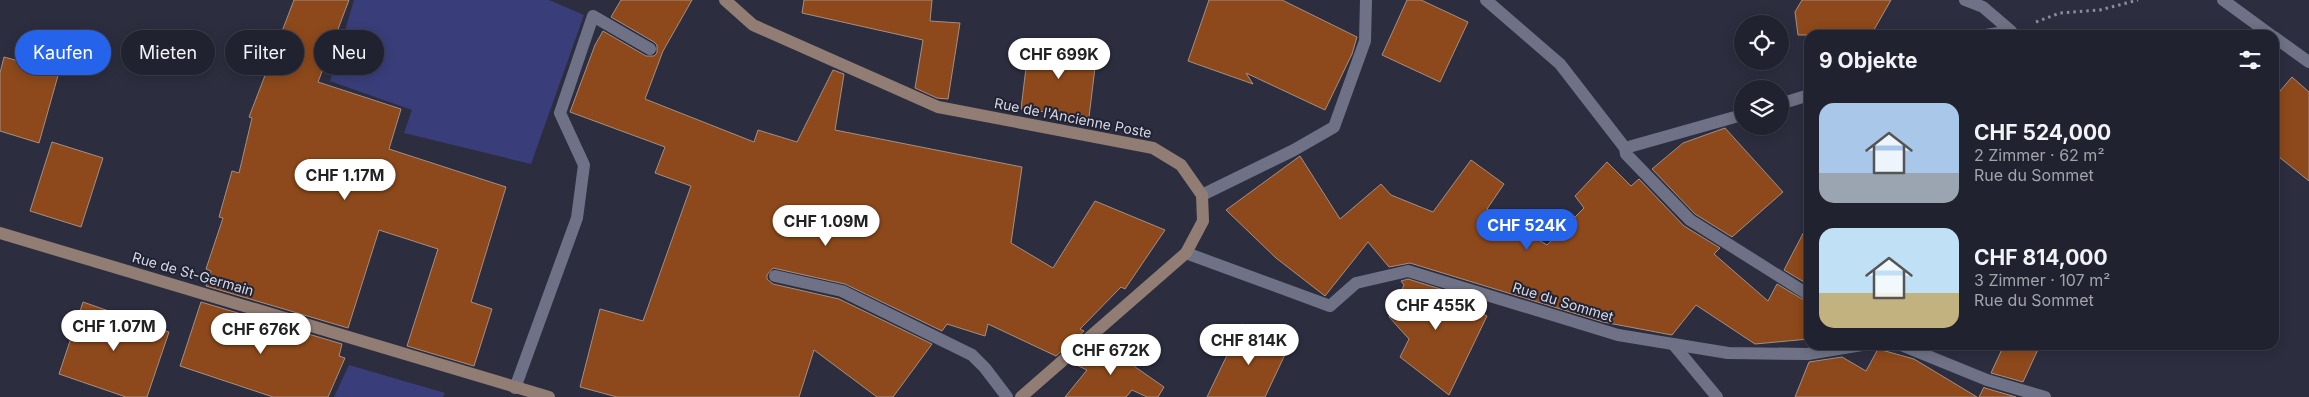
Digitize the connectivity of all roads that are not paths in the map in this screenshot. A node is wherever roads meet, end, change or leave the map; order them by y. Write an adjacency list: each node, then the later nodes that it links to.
1 (725, 0): 15 (street, Rue de l'Ancienne Poste)
2 (1366, 0): 15 (street)
3 (1486, 0): 14 (street)
4 (1965, 0): 6 (street)
5 (2223, 0): 7 (street)
6 (2012, 30)
7 (2265, 30)
8 (2279, 40): 10 (street)
9 (650, 49): 23 (street)
10 (2309, 62)
11 (1804, 97): 12 (street)
12 (1789, 101)
13 (1734, 118): 14 (street)
14 (1624, 148): 19 (street)
15 (1202, 195): 17 (street)
16 (0, 233): 23 (street, Rue de St-Germain)
17 (1186, 253): 20 (street, Rue du Sommet); 26 (street)
18 (775, 276): 25 (street)
19 (1804, 292)
20 (1673, 344): 21 (street, Rue du Sommet); 27 (street)
21 (1832, 350)
22 (1913, 350): 28 (street)
23 (516, 388): 24 (street, Rue de St-Germain)
24 (549, 397)
25 (1006, 397)
26 (1021, 397)
27 (1717, 397)
28 (2045, 397)

